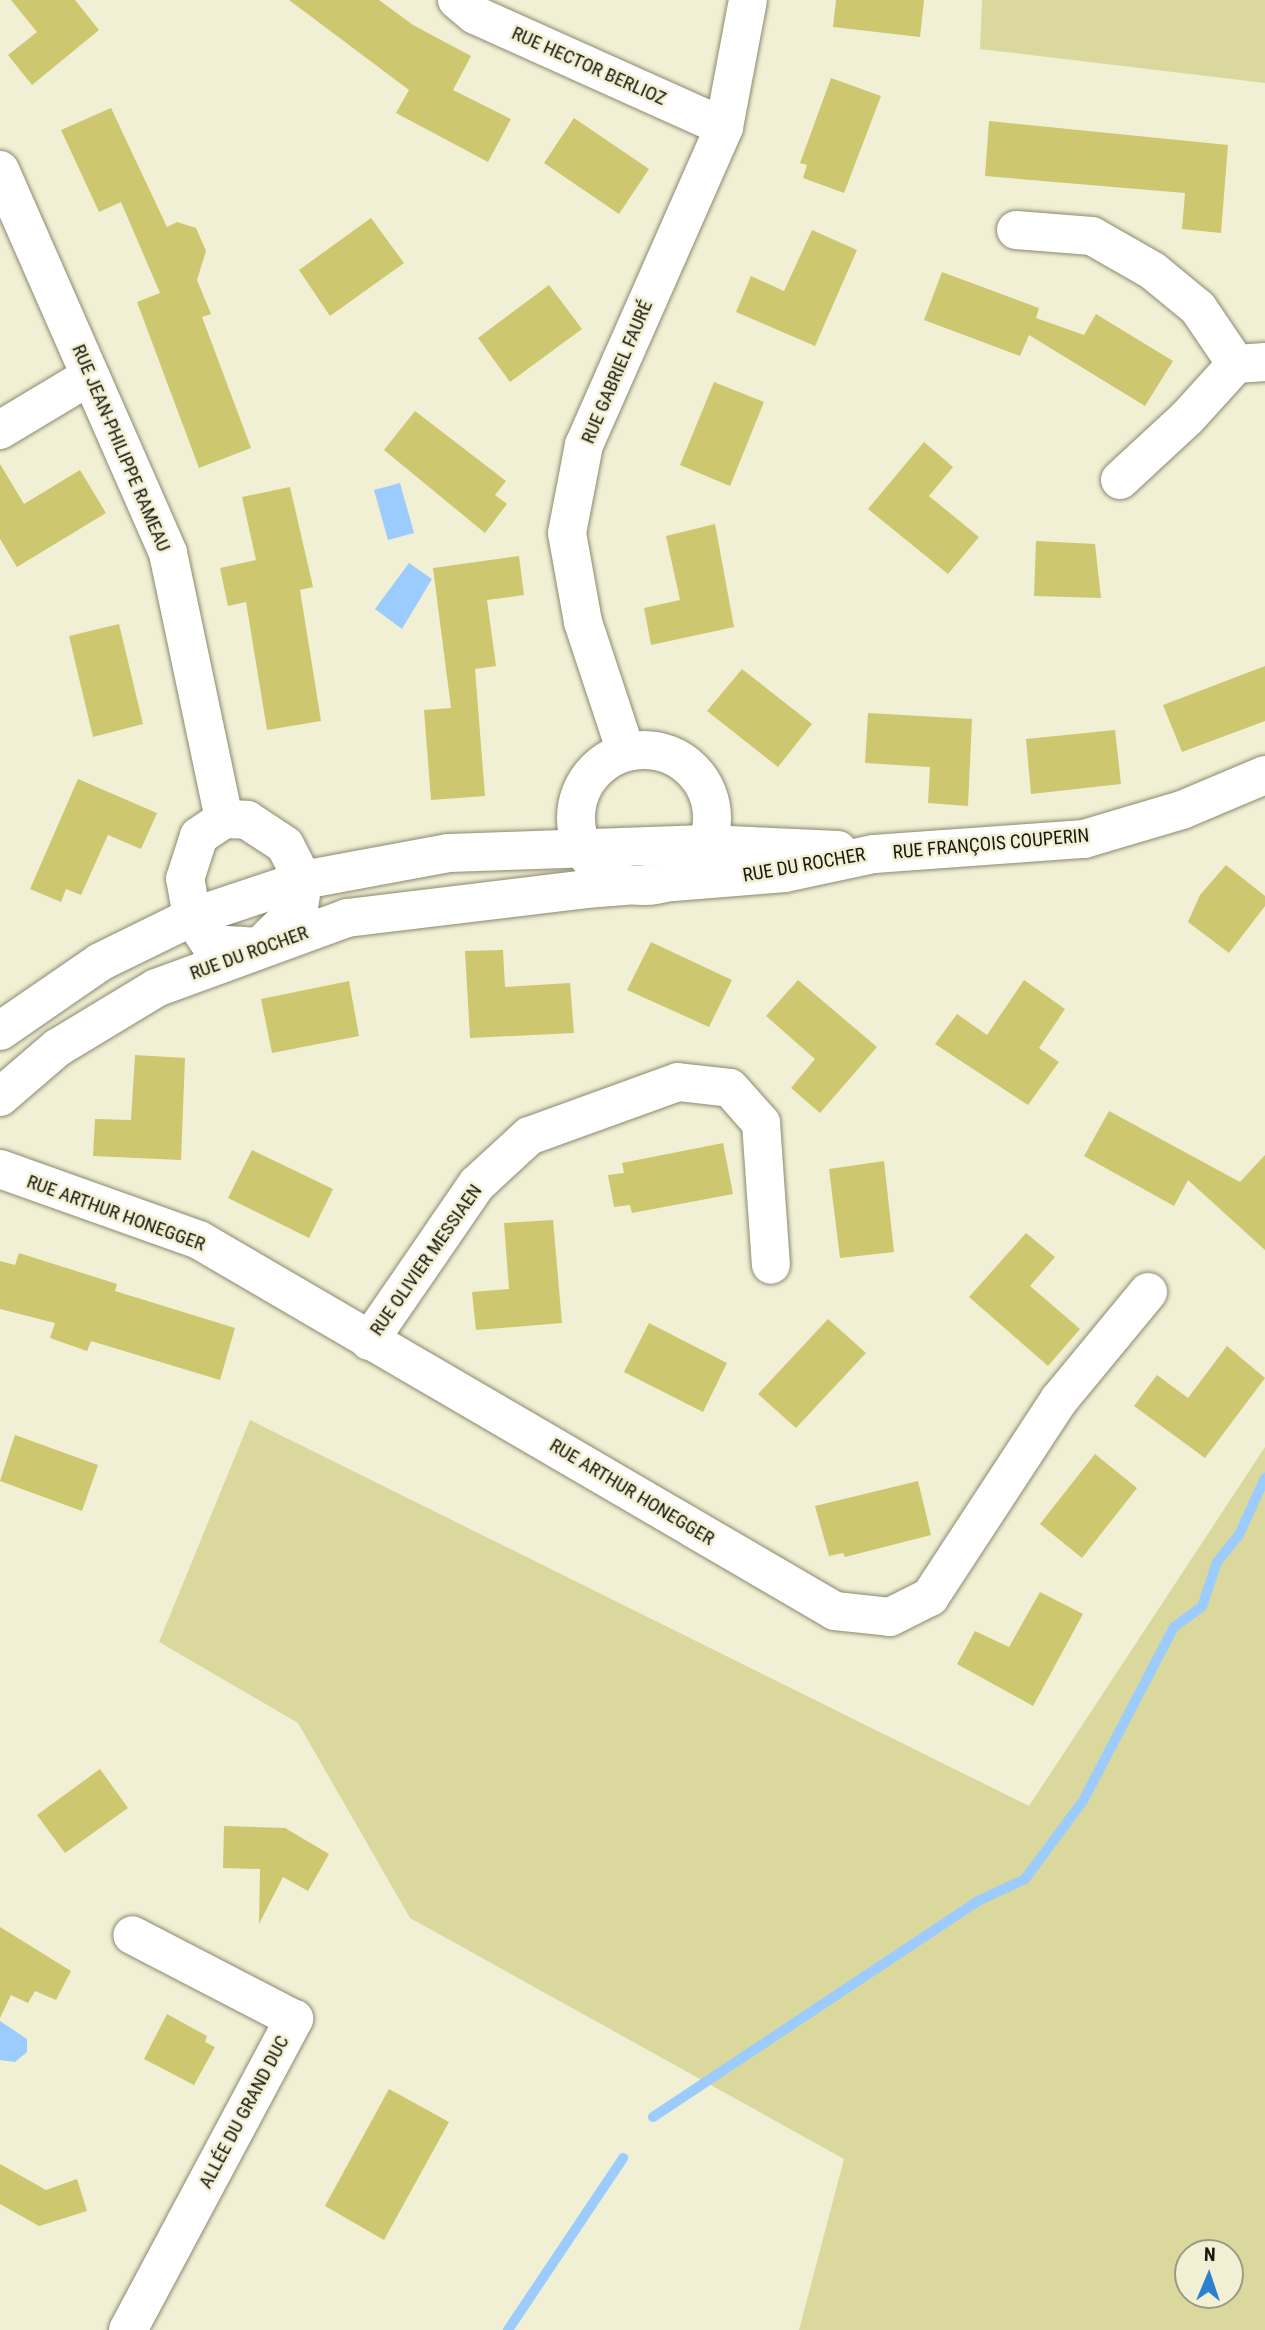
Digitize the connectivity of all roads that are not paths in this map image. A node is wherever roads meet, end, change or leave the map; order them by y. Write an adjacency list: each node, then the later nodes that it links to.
1 (457, 0): 3 (street, RUE HECTOR BERLIOZ)
2 (748, 0): 3 (street, RUE GABRIEL FAURÉ)
3 (724, 127): 10 (street, RUE GABRIEL FAURÉ)
4 (0, 170): 7 (street, RUE JEAN-PHILIPPE RAMEAU)
5 (1016, 230): 6 (street)
6 (1251, 363): 9 (street)
7 (90, 376): 8 (street); 12 (street, RUE JEAN-PHILIPPE RAMEAU)
8 (0, 430)
9 (1120, 480)
10 (626, 752): 13 (street); 14 (street)
11 (1265, 775): 15 (street, RUE FRANÇOIS COUPERIN)
12 (224, 819): 16 (street); 18 (street)
13 (707, 844): 14 (street, RUE DU ROCHER); 15 (street, RUE DU ROCHER); 17 (street)
14 (582, 846): 16 (street, RUE DU ROCHER); 17 (street)
15 (874, 854): 17 (street, RUE DU ROCHER)
16 (303, 880): 18 (street, RUE DU ROCHER); 19 (street)
17 (649, 886): 19 (street, RUE DU ROCHER)
18 (192, 917): 19 (street); 20 (street, RUE DU ROCHER)
19 (259, 947): 21 (street, RUE DU ROCHER)
20 (0, 1031)
21 (0, 1097)
22 (0, 1169): 25 (street, RUE ARTHUR HONEGGER)
23 (771, 1265): 25 (street, RUE OLIVIER MESSIAEN)
24 (1148, 1292): 25 (street, RUE ARTHUR HONEGGER)
25 (369, 1341)
26 (132, 1935): 27 (street, ALLÉE DU GRAND DUC)
27 (128, 2330)

